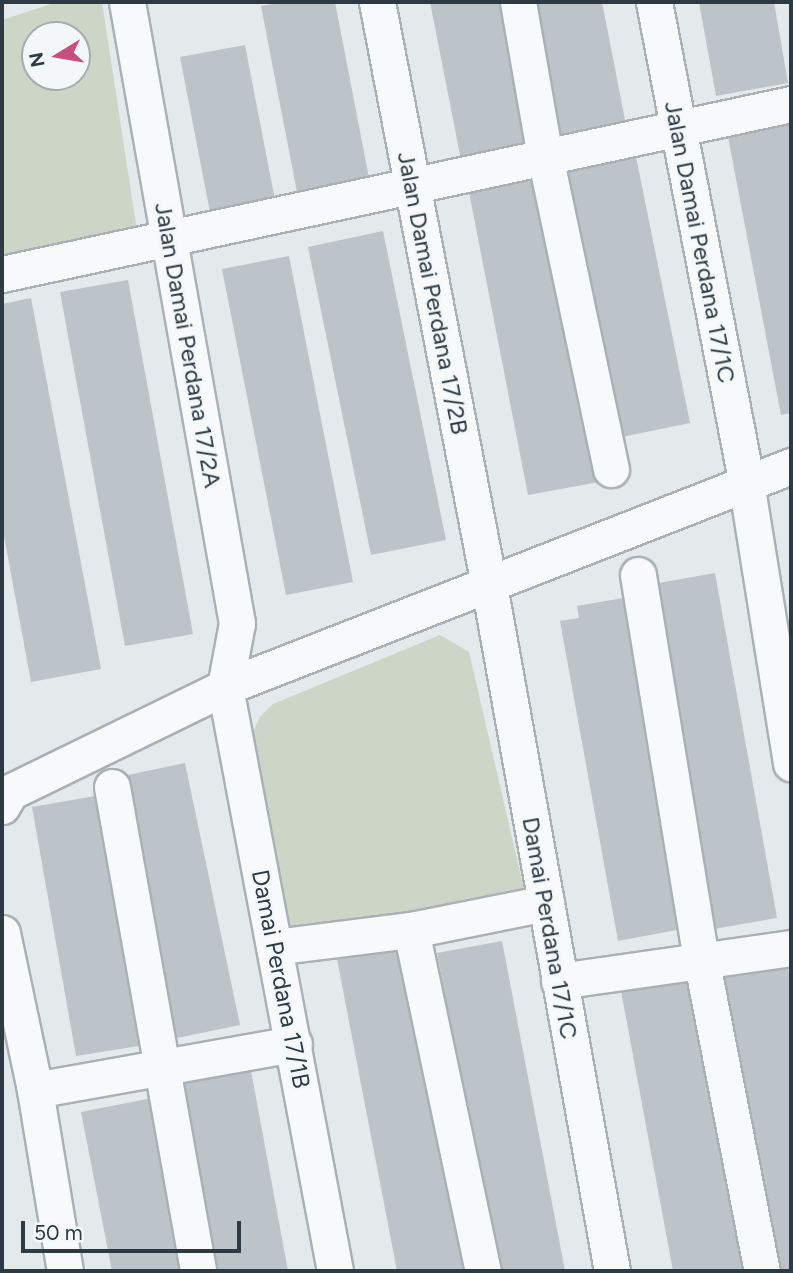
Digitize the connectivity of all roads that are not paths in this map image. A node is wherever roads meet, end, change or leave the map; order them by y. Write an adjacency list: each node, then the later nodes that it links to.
1 (127, 2): 9 (street, Jalan Damai Perdana 17/2A)
2 (377, 2): 8 (street, Jalan Damai Perdana 17/2B)
3 (518, 2): 7 (street)
4 (654, 2): 6 (street, Jalan Damai Perdana 17/1C)
5 (791, 104): 6 (street)
6 (678, 127): 7 (street); 13 (street, Jalan Damai Perdana 17/1C)
7 (545, 156): 8 (street); 12 (street)
8 (413, 185): 9 (street); 15 (street, Jalan Damai Perdana 17/2B)
9 (169, 238): 10 (street); 16 (street, Jalan Damai Perdana 17/2A)
10 (2, 274)
11 (791, 466): 13 (street)
12 (611, 469)
13 (746, 482): 15 (street); 17 (street, Jalan Damai Perdana 17/1C)
14 (638, 575): 25 (street)
15 (489, 585): 16 (street); 20 (street, Damai Perdana 17/1C)
16 (225, 687): 19 (street); 23 (street, Damai Perdana 17/1B)
17 (791, 763)
18 (112, 787): 28 (street)
19 (5, 796)
20 (546, 903): 21 (street); 26 (street, Damai Perdana 17/1C)
21 (411, 930): 23 (street); 33 (street)
22 (2, 933): 29 (street)
23 (274, 947): 27 (street, Damai Perdana 17/1B)
24 (791, 947): 25 (street)
25 (701, 958): 26 (street); 35 (street)
26 (559, 981): 34 (street, Damai Perdana 17/1C)
27 (294, 1044): 28 (street); 32 (street, Damai Perdana 17/1B)
28 (163, 1067): 29 (street); 31 (street)
29 (35, 1090): 30 (street)
30 (65, 1271)
31 (198, 1271)
32 (335, 1271)
33 (483, 1271)
34 (612, 1271)
35 (762, 1271)

